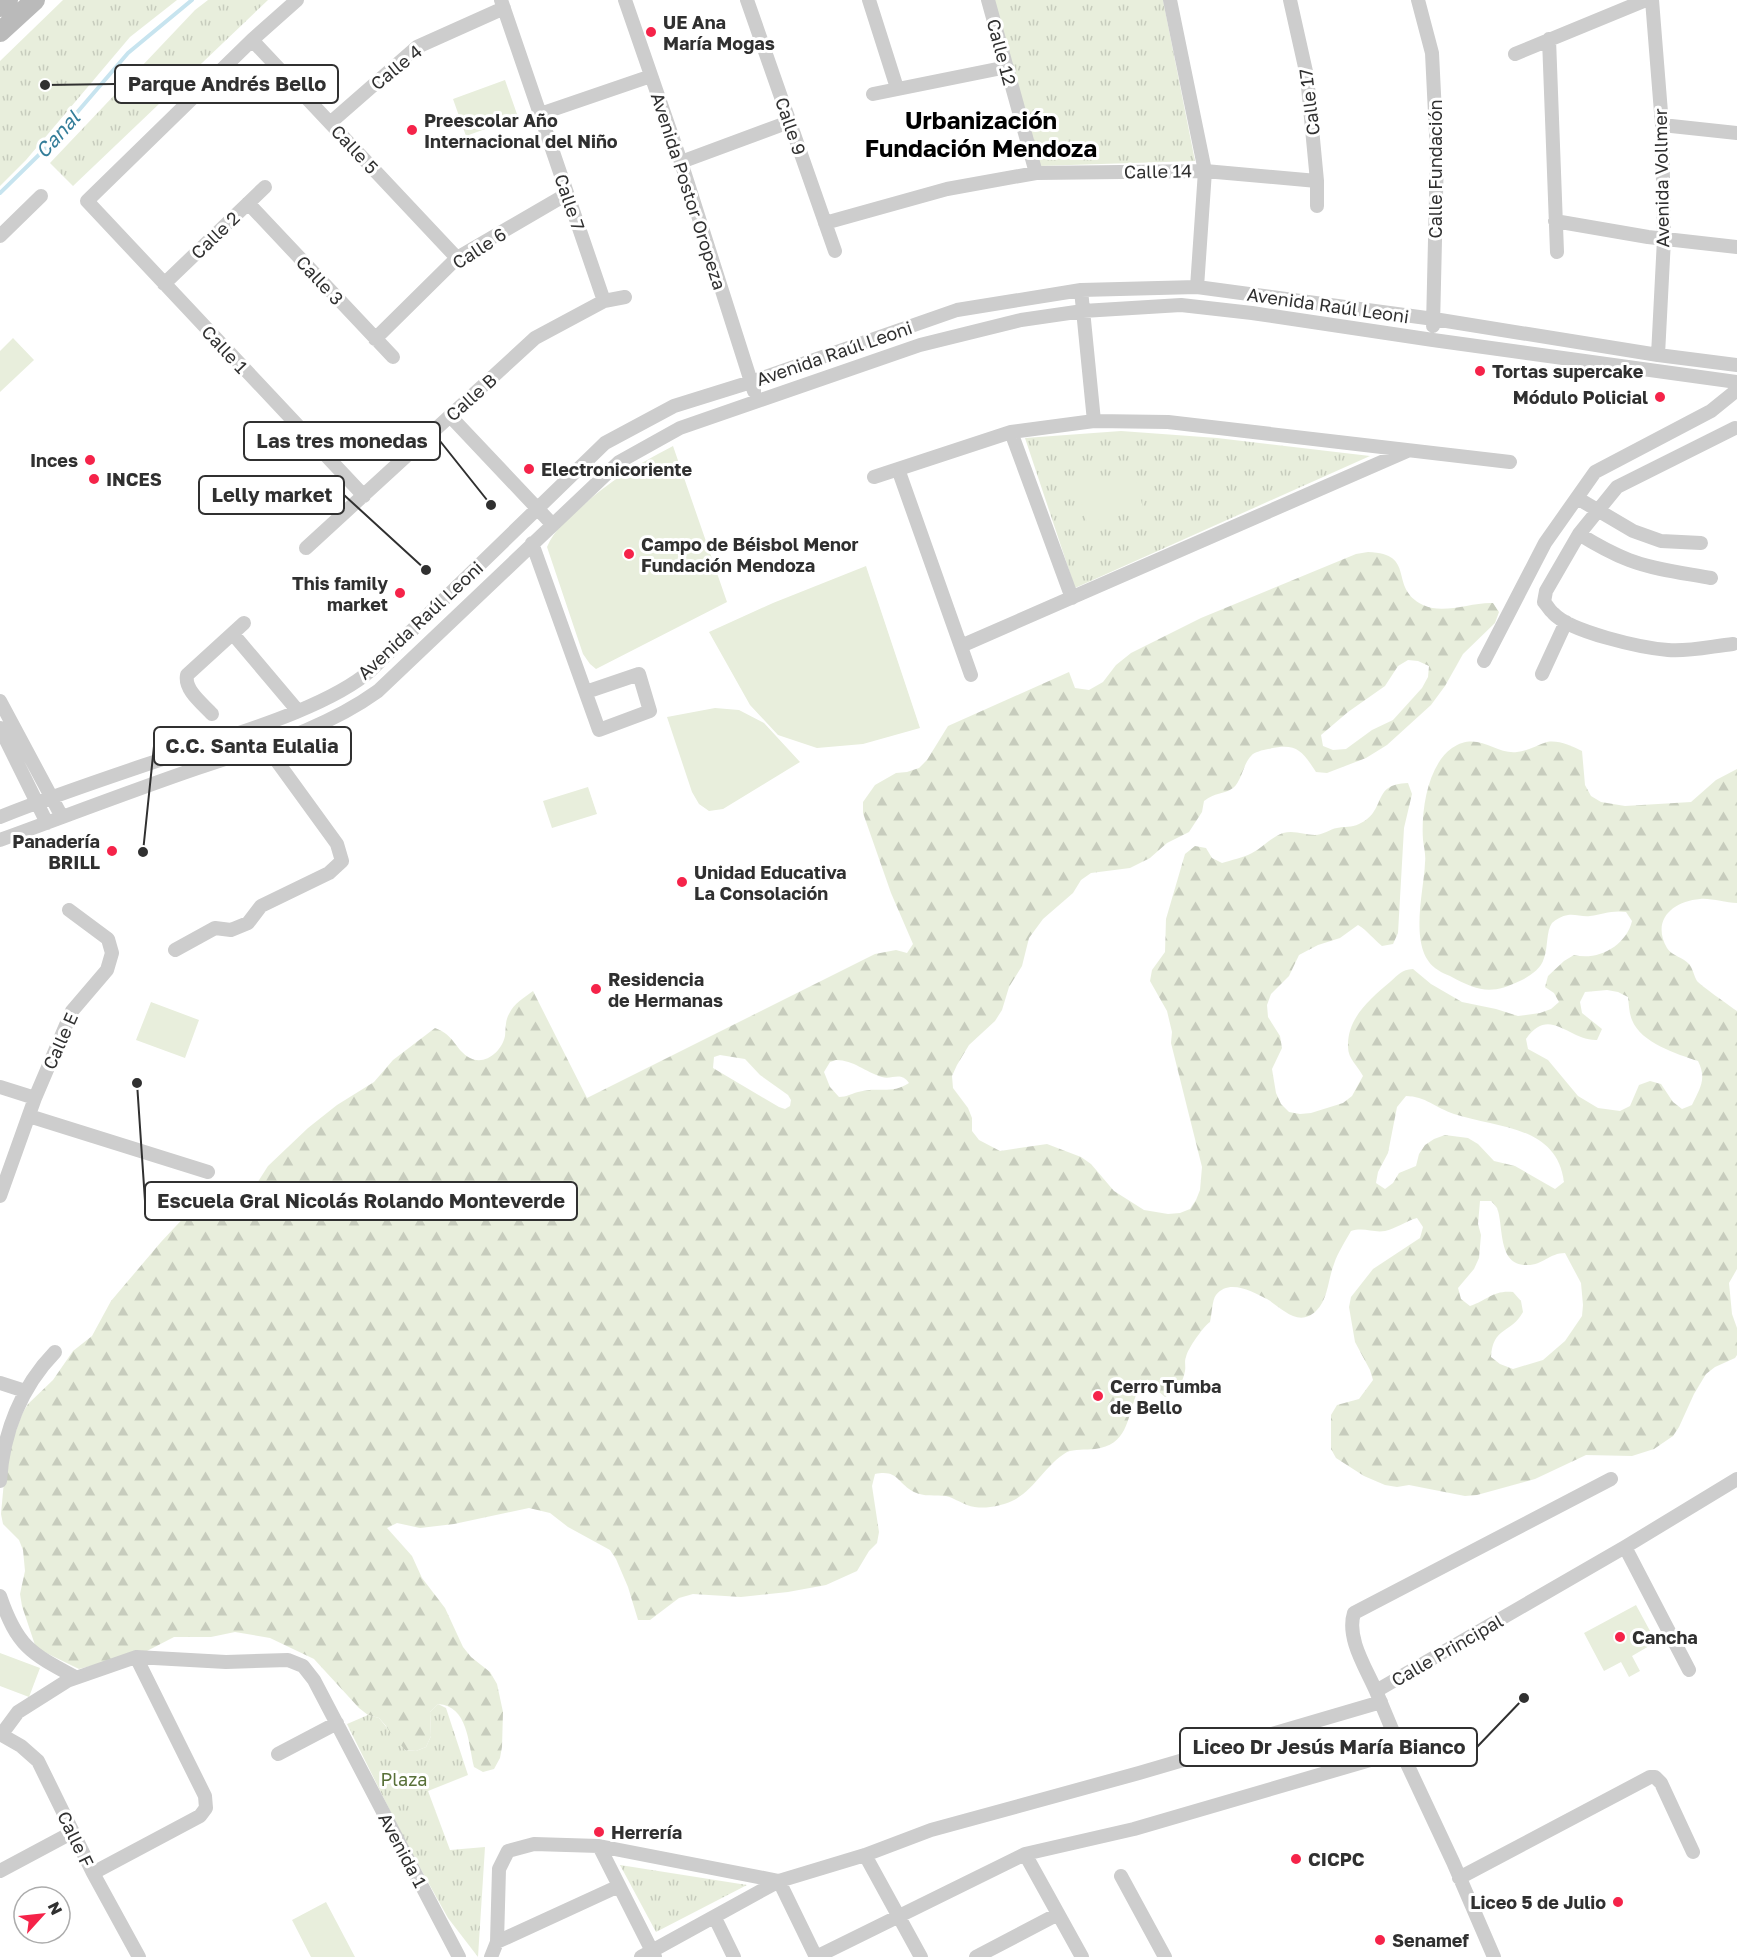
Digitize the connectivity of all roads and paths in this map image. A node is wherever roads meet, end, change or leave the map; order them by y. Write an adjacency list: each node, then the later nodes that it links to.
1 (8, 0): 14 (main road)
2 (34, 0): 15 (main road)
3 (297, 0): 17 (street)
4 (625, 0): 20 (street, Avenida Postor Oropeza)
5 (747, 0): 24 (street, Calle 9)
6 (869, 0): 21 (street)
7 (988, 0): 19 (street, Calle 12)
8 (1170, 0): 29 (street)
9 (1290, 0): 31 (street, Calle 17)
10 (1418, 0): 51 (street, Calle Fundación)
11 (1646, 0): 16 (street)
12 (1652, 0): 26 (street, Avenida Vollmer)
13 (502, 4): 23 (street, Calle 7); 25 (street, Calle 4)
14 (0, 8)
15 (0, 32)
16 (1550, 39): 18 (street); 37 (street)
17 (252, 40): 25 (street, Calle 5); 45 (street, Calle 1)
18 (1515, 54)
19 (1007, 67): 21 (street); 30 (street, Calle 12)
20 (651, 76): 23 (street); 28 (street, Avenida Postor Oropeza)
21 (897, 88): 22 (street)
22 (873, 94)
23 (540, 114): 33 (street, Calle 7)
24 (789, 122): 28 (street); 38 (street, Calle 9)
25 (330, 123): 44 (street, Calle 5)
26 (1662, 125): 27 (street); 40 (street, Avenida Vollmer)
27 (1737, 133)
28 (681, 162): 57 (street, Avenida Postor Oropeza)
29 (1205, 171): 30 (street, Calle 14); 31 (street, Calle 14); 46 (street)
30 (1035, 172): 38 (street, Calle 14)
31 (1317, 181): 36 (street, Calle 17)
32 (265, 187): 35 (street, Calle 2)
33 (567, 194): 44 (street, Calle 6); 49 (street, Calle 7)
34 (41, 196): 39 (street)
35 (248, 203): 45 (street, Calle 2); 52 (street, Calle 3)
36 (1317, 206)
37 (1556, 221): 40 (street); 43 (street)
38 (825, 223): 42 (street, Calle 9)
39 (0, 236)
40 (1664, 238): 41 (street); 54 (street, Avenida Vollmer)
41 (1737, 247)
42 (835, 251)
43 (1557, 252)
44 (457, 258): 52 (street, Calle 6)
45 (164, 284): 69 (street, Calle 1)
46 (1197, 287): 47 (street, Avenida Raúl Leoni); 51 (street, Avenida Raúl Leoni)
47 (1081, 290): 50 (street); 57 (street, Avenida Raúl Leoni)
48 (625, 297): 49 (street, Calle B)
49 (604, 301): 61 (street, Calle B)
50 (1083, 311): 53 (street, Avenida Raúl Leoni); 60 (street, Avenida Raúl Leoni); 62 (street)
51 (1434, 319): 53 (street, Calle Fundación); 54 (street, Avenida Raúl Leoni)
52 (375, 339): 55 (street, Calle 3)
53 (1432, 340): 58 (street, Avenida Raúl Leoni)
54 (1658, 355): 56 (street, Avenida Raúl Leoni)
55 (393, 357)
56 (1737, 365)
57 (751, 382): 60 (street, Avenida Postor Oropeza); 71 (street, Avenida Raúl Leoni)
58 (1737, 382)
59 (1737, 390): 70 (street)
60 (758, 402): 73 (street, Avenida Raúl Leoni)
61 (450, 416): 69 (street, Calle B); 71 (street)
62 (1094, 421): 64 (street); 65 (street)
63 (1735, 428): 72 (street)
64 (1011, 432): 67 (street); 79 (street)
65 (1408, 451): 66 (street); 79 (street)
66 (1510, 462)
67 (898, 469): 68 (street); 84 (street)
68 (874, 477)
69 (364, 496): 77 (street, Calle B)
70 (1577, 498): 72 (street); 85 (street)
71 (537, 509): 73 (street); 86 (street, Avenida Raúl Leoni)
72 (1598, 510): 74 (street); 76 (street)
73 (552, 524): 75 (street, Avenida Raúl Leoni)
74 (1579, 534): 78 (street); 80 (street)
75 (532, 543): 89 (street, Avenida Raúl Leoni); 90 (street)
76 (1701, 543)
77 (306, 548)
78 (1711, 578)
79 (1072, 598): 84 (street)
80 (1566, 622): 83 (street); 87 (street)
81 (244, 623): 82 (street)
82 (233, 634): 92 (street); 93 (street)
83 (1733, 644)
84 (961, 646): 88 (street)
85 (1485, 661)
86 (371, 670): 89 (street); 92 (street, Avenida Raúl Leoni)
87 (1542, 674)
88 (971, 675)
89 (384, 686): 95 (street, Avenida Raúl Leoni)
90 (586, 692): 90 (street)
91 (0, 701): 96 (street)
92 (298, 711): 96 (street, Avenida Raúl Leoni)
93 (212, 714)
94 (0, 728): 97 (street)
95 (258, 747): 99 (street, Avenida Raúl Leoni); 103 (street)
96 (53, 797): 97 (street, Avenida Raúl Leoni); 99 (street)
97 (38, 802): 98 (street, Avenida Raúl Leoni); 100 (street)
98 (0, 817)
99 (62, 817): 100 (street, Avenida Raúl Leoni)
100 (46, 823): 101 (street, Avenida Raúl Leoni)
101 (0, 840)
102 (69, 910): 105 (street, Calle E)
103 (175, 950)
104 (0, 1087): 105 (street)
105 (35, 1098): 106 (street, Calle E)
106 (28, 1116): 107 (street); 108 (street, Calle E)
107 (208, 1172)
108 (0, 1196)
109 (55, 1352): 111 (street)
110 (0, 1383): 111 (street)
111 (25, 1391): 114 (street)
112 (1611, 1479): 120 (street)
113 (1737, 1479): 115 (street, Calle Principal)
114 (0, 1481)
115 (1626, 1547): 118 (street); 120 (street, Calle Principal)
116 (0, 1596): 119 (street)
117 (136, 1657): 119 (street); 121 (street, Avenida 1); 131 (street)
118 (1689, 1670)
119 (75, 1677): 122 (street)
120 (1379, 1696): 123 (street, Calle Principal); 129 (street)
121 (337, 1723): 124 (street); 142 (street, Avenida 1)
122 (1, 1735): 125 (street, Calle F)
123 (1401, 1751): 128 (street); 133 (street, Calle Principal)
124 (278, 1754)
125 (73, 1832): 130 (street); 131 (street, Calle F)
126 (599, 1846): 134 (street); 135 (street); 139 (street)
127 (1693, 1852): 133 (street)
128 (1025, 1854): 136 (street); 137 (street)
129 (865, 1855): 134 (street); 137 (street)
130 (0, 1871)
131 (93, 1873): 141 (street, Calle F)
132 (1121, 1876): 149 (street)
133 (1460, 1878): 150 (street, Calle Principal)
134 (779, 1881): 138 (street); 145 (street)
135 (619, 1886): 139 (street); 140 (street)
136 (1058, 1914): 147 (street); 148 (street)
137 (898, 1915): 145 (street); 146 (street)
138 (714, 1918): 140 (street); 144 (street)
139 (497, 1942): 143 (street)
140 (649, 1955)
141 (139, 1957)
142 (459, 1957)
143 (491, 1957)
144 (734, 1957)
145 (816, 1957)
146 (921, 1957)
147 (975, 1957)
148 (1082, 1957)
149 (1166, 1957)
150 (1494, 1957)

